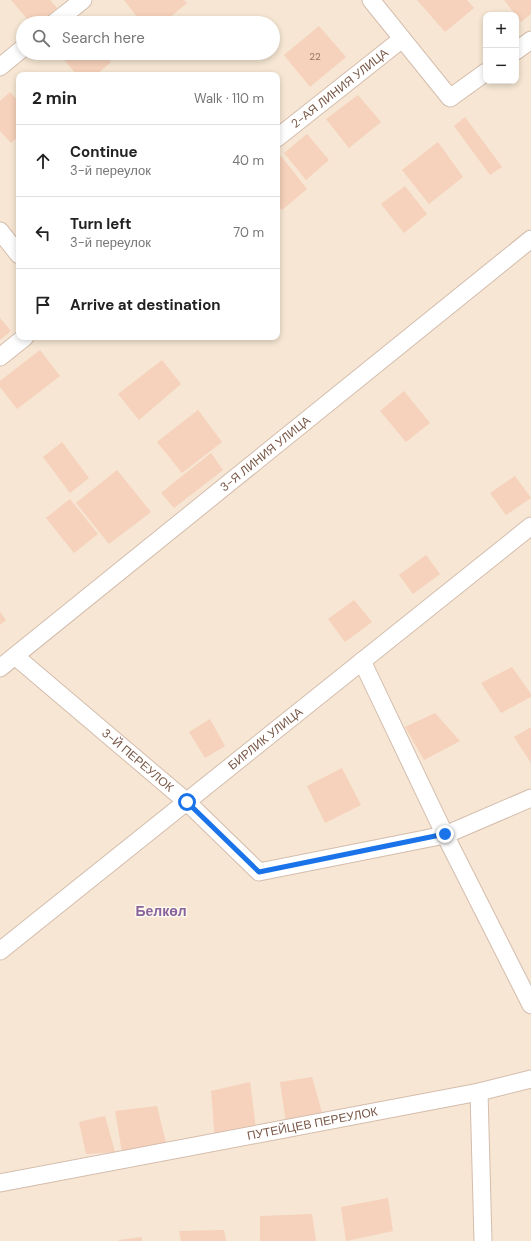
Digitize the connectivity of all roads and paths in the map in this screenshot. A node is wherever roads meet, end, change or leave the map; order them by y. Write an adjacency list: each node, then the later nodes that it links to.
1 (82, 0): 3 (street)
2 (371, 0): 4 (street)
3 (63, 16)
4 (402, 39): 9 (street); 10 (street, 2-АЯ ЛИНИЯ УЛИЦА)
5 (531, 40): 6 (street)
6 (519, 49)
7 (16, 54): 8 (street)
8 (0, 67)
9 (483, 74)
10 (280, 136)
11 (0, 231): 13 (street)
12 (531, 239): 17 (street, 3-Я ЛИНИЯ УЛИЦА)
13 (16, 251)
14 (21, 340): 15 (street)
15 (0, 357)
16 (531, 526): 18 (street, БИРЛИК УЛИЦА)
17 (14, 656): 19 (street, 3-Я ЛИНИЯ УЛИЦА); 21 (street, 3-Й ПЕРЕУЛОК)
18 (362, 661): 21 (street, БИРЛИК УЛИЦА); 22 (street)
19 (0, 668)
20 (531, 798): 22 (street, 3-Й ПЕРЕУЛОК)
21 (187, 802): 22 (street, 3-Й ПЕРЕУЛОК); 23 (street, БИРЛИК УЛИЦА)
22 (445, 834): 24 (street)
23 (0, 952)
24 (531, 1005)
25 (531, 1079): 26 (street, ПУТЕЙЦЕВ ПЕРЕУЛОК)
26 (479, 1092): 27 (street, ПУТЕЙЦЕВ ПЕРЕУЛОК); 28 (street)
27 (0, 1183)
28 (483, 1241)

